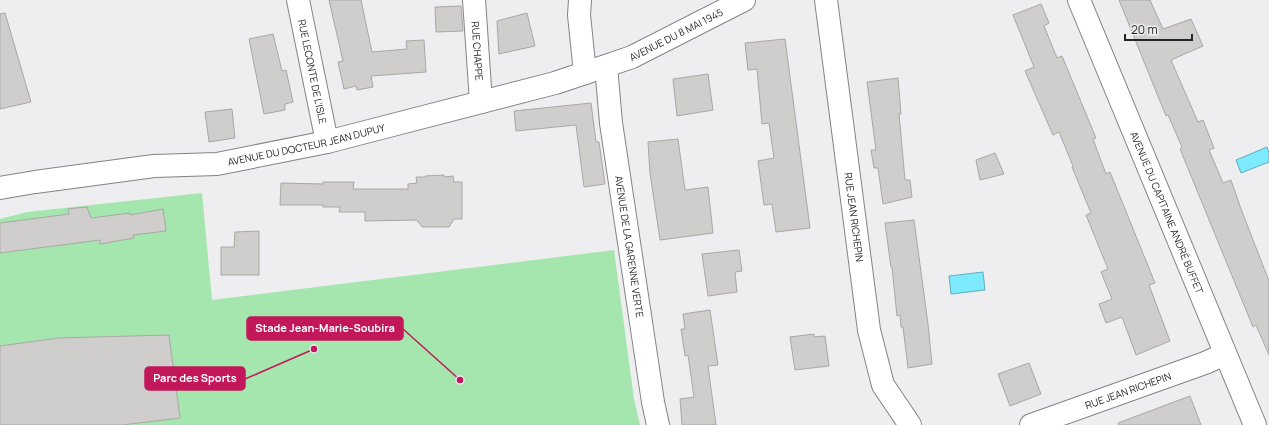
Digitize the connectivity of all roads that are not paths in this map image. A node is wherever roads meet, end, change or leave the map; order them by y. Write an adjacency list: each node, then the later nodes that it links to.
1 (298, 0): 10 (street, RUE LECONTE DE L'ISLE)
2 (474, 0): 9 (street, RUE CHAPPE)
3 (580, 0): 8 (street)
4 (744, 0): 7 (street, AVENUE DU 8 MAI 1945)
5 (826, 0): 14 (street, RUE JEAN RICHEPIN)
6 (1079, 0): 12 (street, AVENUE DU CAPITAINE ANDRÉ BUFFET)
7 (606, 66): 8 (street, AVENUE DU DOCTEUR JEAN DUPUY); 13 (street, AVENUE DE LA GARENNE VERTE)
8 (585, 73): 9 (street, AVENUE DU DOCTEUR JEAN DUPUY)
9 (481, 102): 10 (street, AVENUE DU DOCTEUR JEAN DUPUY)
10 (327, 142): 11 (street, AVENUE DU DOCTEUR JEAN DUPUY)
11 (0, 188)
12 (1225, 354): 15 (street, RUE JEAN RICHEPIN); 16 (street, AVENUE DU CAPITAINE ANDRÉ BUFFET)
13 (658, 425)
14 (910, 425)
15 (1031, 425)
16 (1255, 425)

